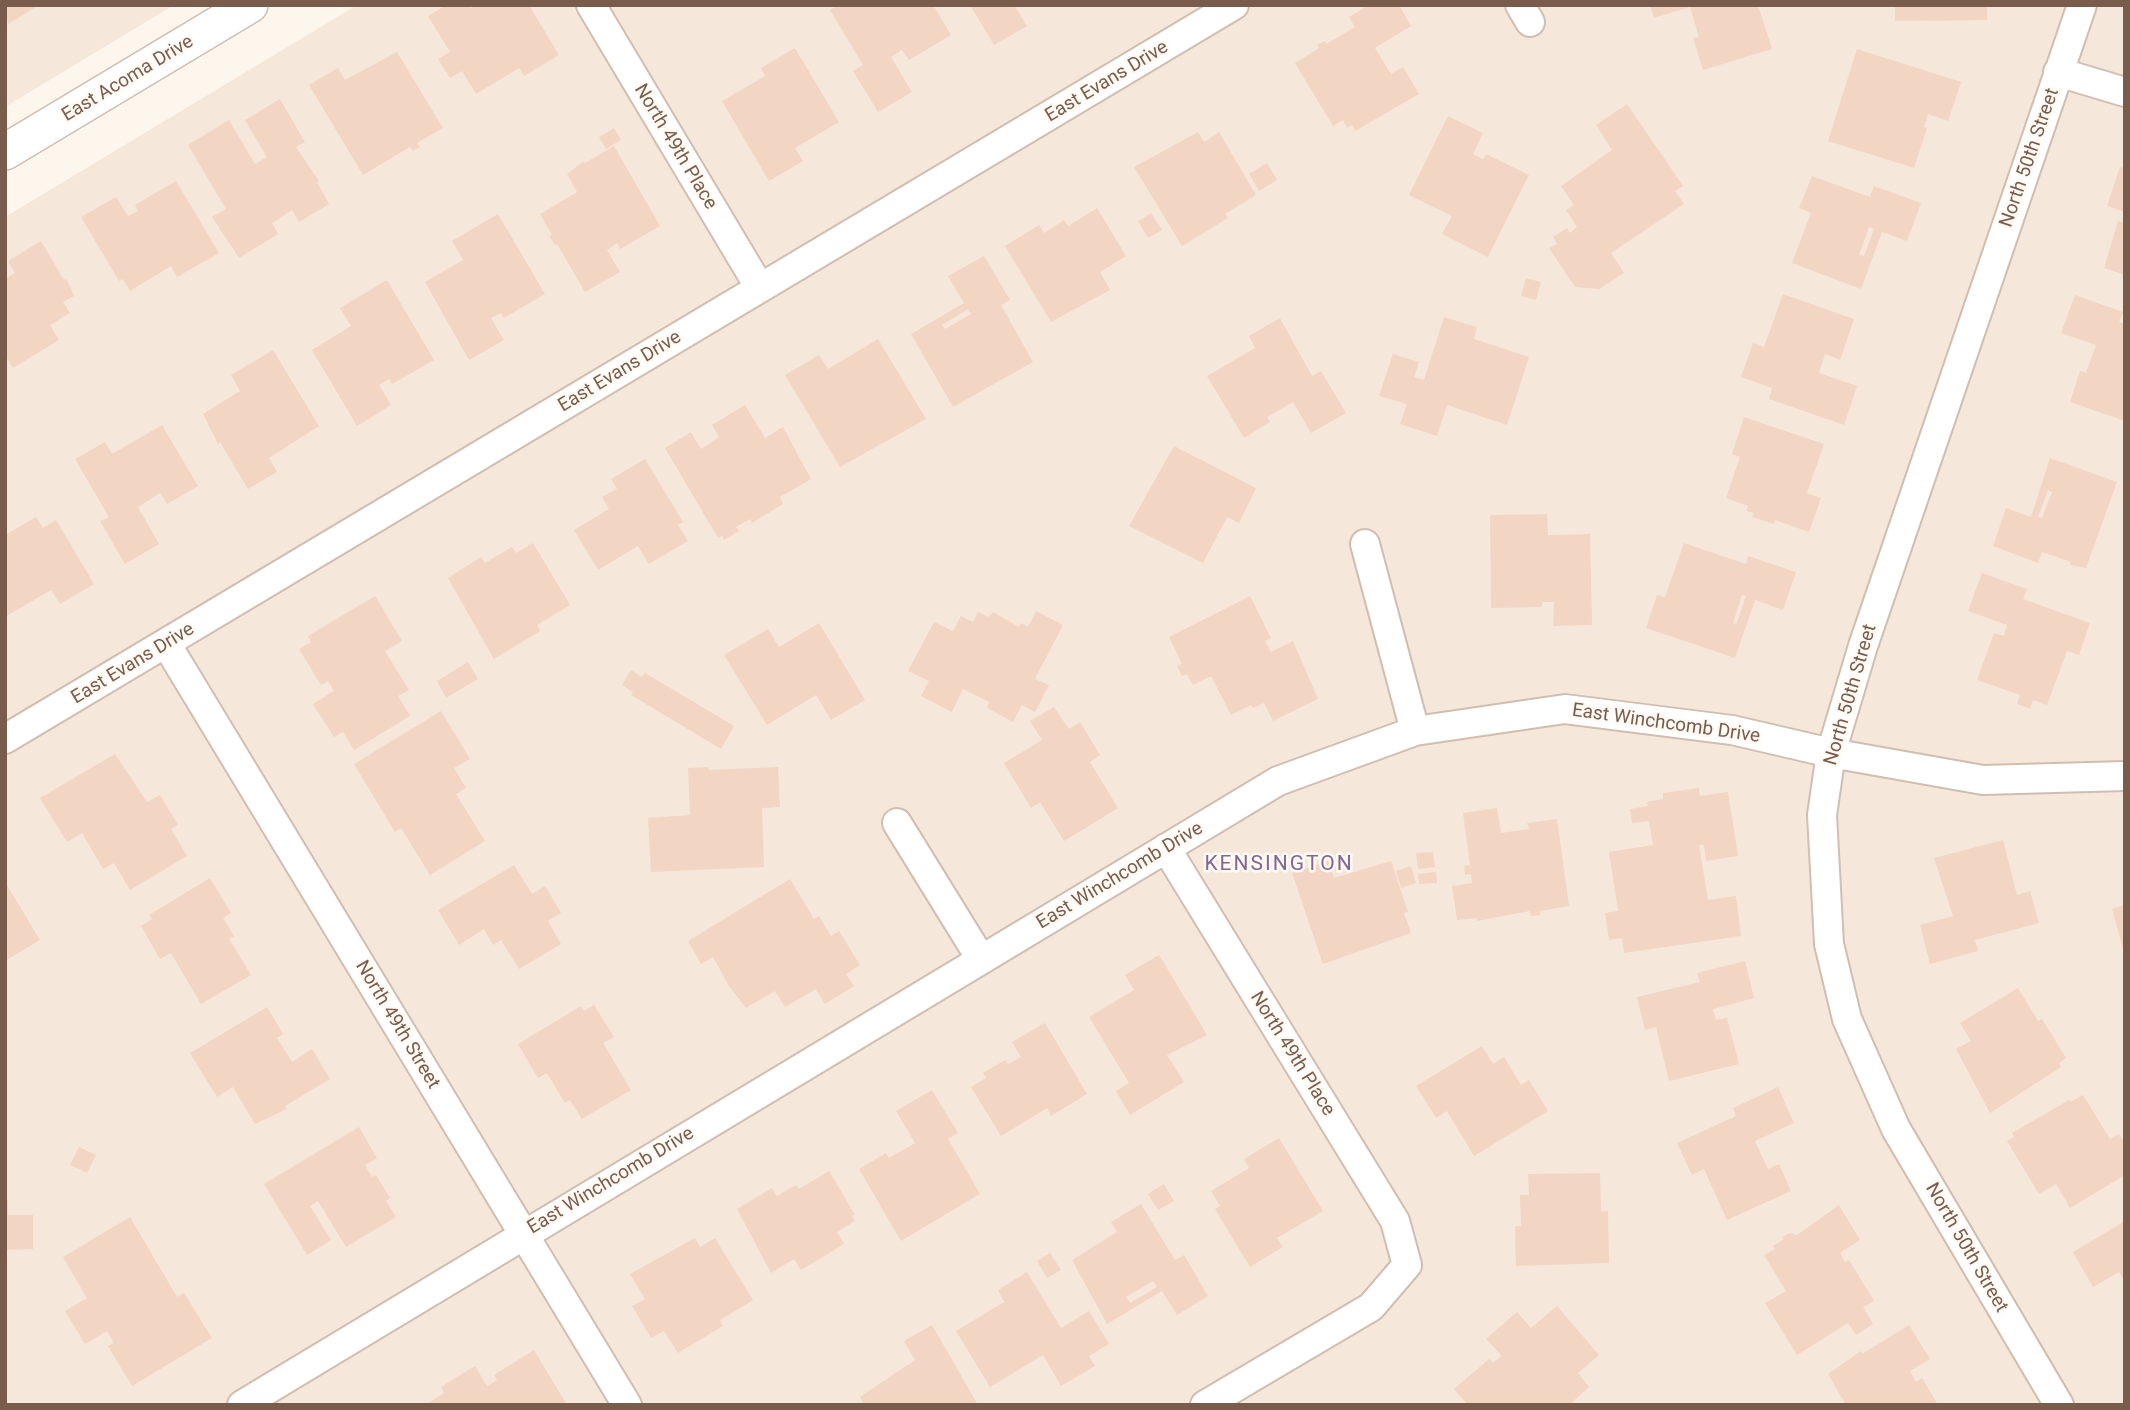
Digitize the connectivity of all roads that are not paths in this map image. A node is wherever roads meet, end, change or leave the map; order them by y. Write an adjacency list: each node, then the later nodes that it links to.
1 (250, 5): 7 (street, East Acoma Drive)
2 (591, 5): 8 (street, North 49th Place)
3 (1234, 5): 8 (street, East Evans Drive)
4 (2082, 5): 5 (street, North 50th Street)
5 (2058, 72): 6 (street); 13 (street, North 50th Street)
6 (2125, 92)
7 (8, 145)
8 (760, 288): 10 (street, East Evans Drive)
9 (1365, 544): 11 (street)
10 (167, 645): 12 (street, East Evans Drive); 18 (street, North 49th Street)
11 (1415, 731): 13 (street, East Winchcomb Drive); 16 (street, East Winchcomb Drive)
12 (5, 740)
13 (1831, 753): 14 (street, East Winchcomb Drive); 22 (street, North 50th Street)
14 (2125, 776)
15 (897, 823): 17 (street)
16 (1166, 848): 17 (street, East Winchcomb Drive); 21 (street, North 49th Place)
17 (981, 959): 18 (street, East Winchcomb Drive)
18 (523, 1233): 19 (street, East Winchcomb Drive); 20 (street, North 49th Street)
19 (242, 1405)
20 (627, 1405)
21 (1205, 1405)
22 (2059, 1405)

